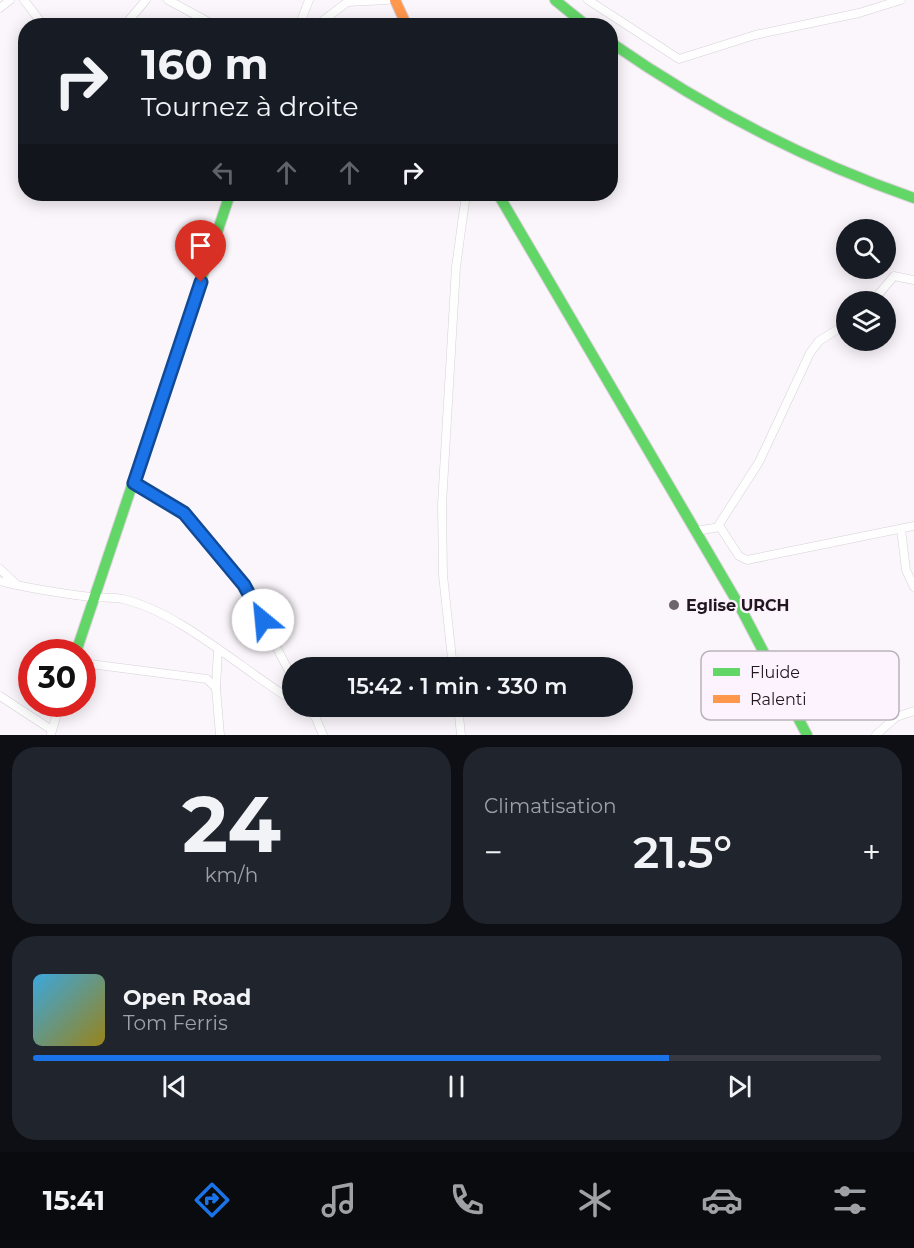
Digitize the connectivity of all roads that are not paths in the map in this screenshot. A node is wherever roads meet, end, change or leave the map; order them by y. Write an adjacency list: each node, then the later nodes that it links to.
1 (10, 0): 12 (street)
2 (24, 0): 13 (street)
3 (146, 0): 14 (street)
4 (168, 0): 15 (street)
5 (309, 0): 16 (street)
6 (387, 0): 11 (street)
7 (395, 0): 18 (main road)
8 (555, 0): 19 (main road)
9 (588, 0): 20 (street)
10 (901, 0): 21 (street)
11 (349, 1): 17 (street)
12 (0, 8)
13 (38, 18)
14 (131, 18)
15 (200, 18)
16 (302, 18)
17 (327, 18)
18 (403, 18)
19 (577, 18)
20 (616, 18)
21 (618, 19)
22 (618, 47): 23 (main road)
23 (914, 198)
24 (228, 201): 30 (main road)
25 (465, 201): 43 (street)
26 (502, 201): 34 (main road)
27 (914, 280): 28 (street)
28 (881, 291)
29 (836, 330): 31 (street)
30 (134, 483): 39 (main road); 44 (street)
31 (718, 526): 33 (street); 34 (street)
32 (914, 526): 33 (street)
33 (901, 529): 38 (street)
34 (696, 531): 42 (main road)
35 (0, 569): 37 (street)
36 (0, 581): 37 (street)
37 (17, 586): 39 (street)
38 (914, 587)
39 (94, 597): 40 (main road); 41 (street)
40 (80, 639)
41 (218, 649): 46 (street); 47 (street)
42 (763, 651)
43 (452, 657)
44 (282, 658)
45 (96, 665): 46 (street)
46 (216, 688): 57 (street)
47 (282, 693)
48 (0, 696): 56 (street)
49 (914, 711): 50 (street)
50 (899, 716)
51 (56, 717): 56 (street)
52 (314, 717): 58 (street)
53 (459, 717): 59 (street)
54 (799, 720): 60 (main road)
55 (893, 720): 61 (street)
56 (52, 733)
57 (220, 735)
58 (323, 735)
59 (461, 735)
60 (807, 735)
61 (876, 735)

